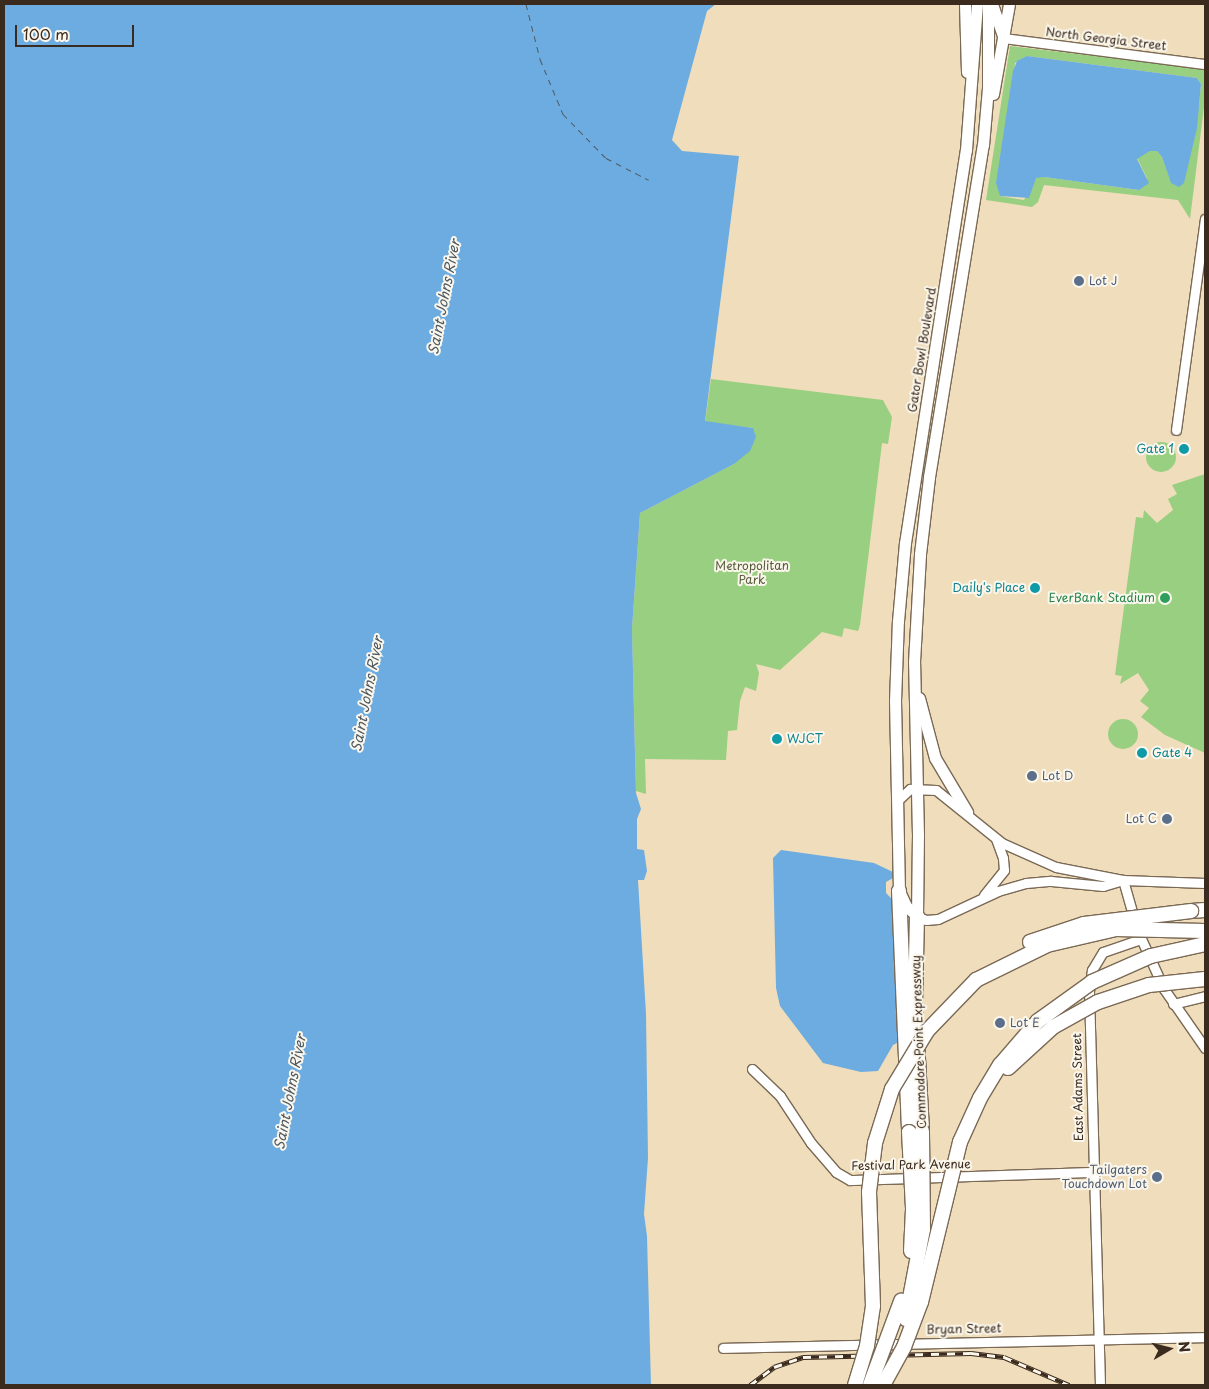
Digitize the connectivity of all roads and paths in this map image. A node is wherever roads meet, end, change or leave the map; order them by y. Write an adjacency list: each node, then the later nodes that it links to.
1 (965, 4): 7 (main road)
2 (977, 4): 7 (main road, Gator Bowl Boulevard)
3 (990, 4): 5 (main road); 8 (main road)
4 (1010, 4): 5 (main road)
5 (1004, 38): 6 (street, North Georgia Street); 8 (main road)
6 (1205, 64)
7 (970, 120): 12 (main road, Gator Bowl Boulevard)
8 (983, 145): 11 (main road)
9 (1205, 219): 10 (street)
10 (1176, 430)
11 (914, 662): 13 (main road, Commodore Point Expressway); 15 (main road)
12 (895, 701): 14 (main road, Commodore Point Expressway)
13 (917, 788): 14 (street); 15 (street); 22 (main road, Commodore Point Expressway)
14 (897, 802): 19 (main road, Commodore Point Expressway)
15 (967, 812): 16 (street)
16 (995, 838): 17 (street); 20 (street)
17 (1123, 880): 18 (street); 20 (street); 24 (street)
18 (1205, 883)
19 (899, 892): 22 (main road); 32 (highway, Commodore Point Expressway)
20 (978, 900): 22 (street)
21 (1205, 910): 27 (highway, bridge)
22 (917, 916): 32 (highway, Commodore Point Expressway)
23 (1205, 931): 27 (highway, bridge)
24 (1141, 940): 29 (street); 34 (street, East Adams Street)
25 (1205, 944): 33 (highway, bridge)
26 (1205, 979): 33 (highway, bridge)
27 (976, 980): 38 (highway, bridge)
28 (1205, 996): 29 (street)
29 (1173, 1004): 30 (street)
30 (1205, 1048)
31 (752, 1069): 34 (street, Festival Park Avenue)
32 (916, 1132): 39 (highway, Commodore Point Expressway, bridge); 40 (highway, Commodore Point Expressway, bridge)
33 (960, 1142): 40 (highway, bridge)
34 (1093, 1172): 36 (street, East Adams Street)
35 (1205, 1337): 36 (street, Bryan Street)
36 (1098, 1339): 37 (street, Bryan Street); 41 (street, East Adams Street)
37 (723, 1348)
38 (855, 1385)
39 (870, 1385)
40 (882, 1385)
41 (1100, 1385)

